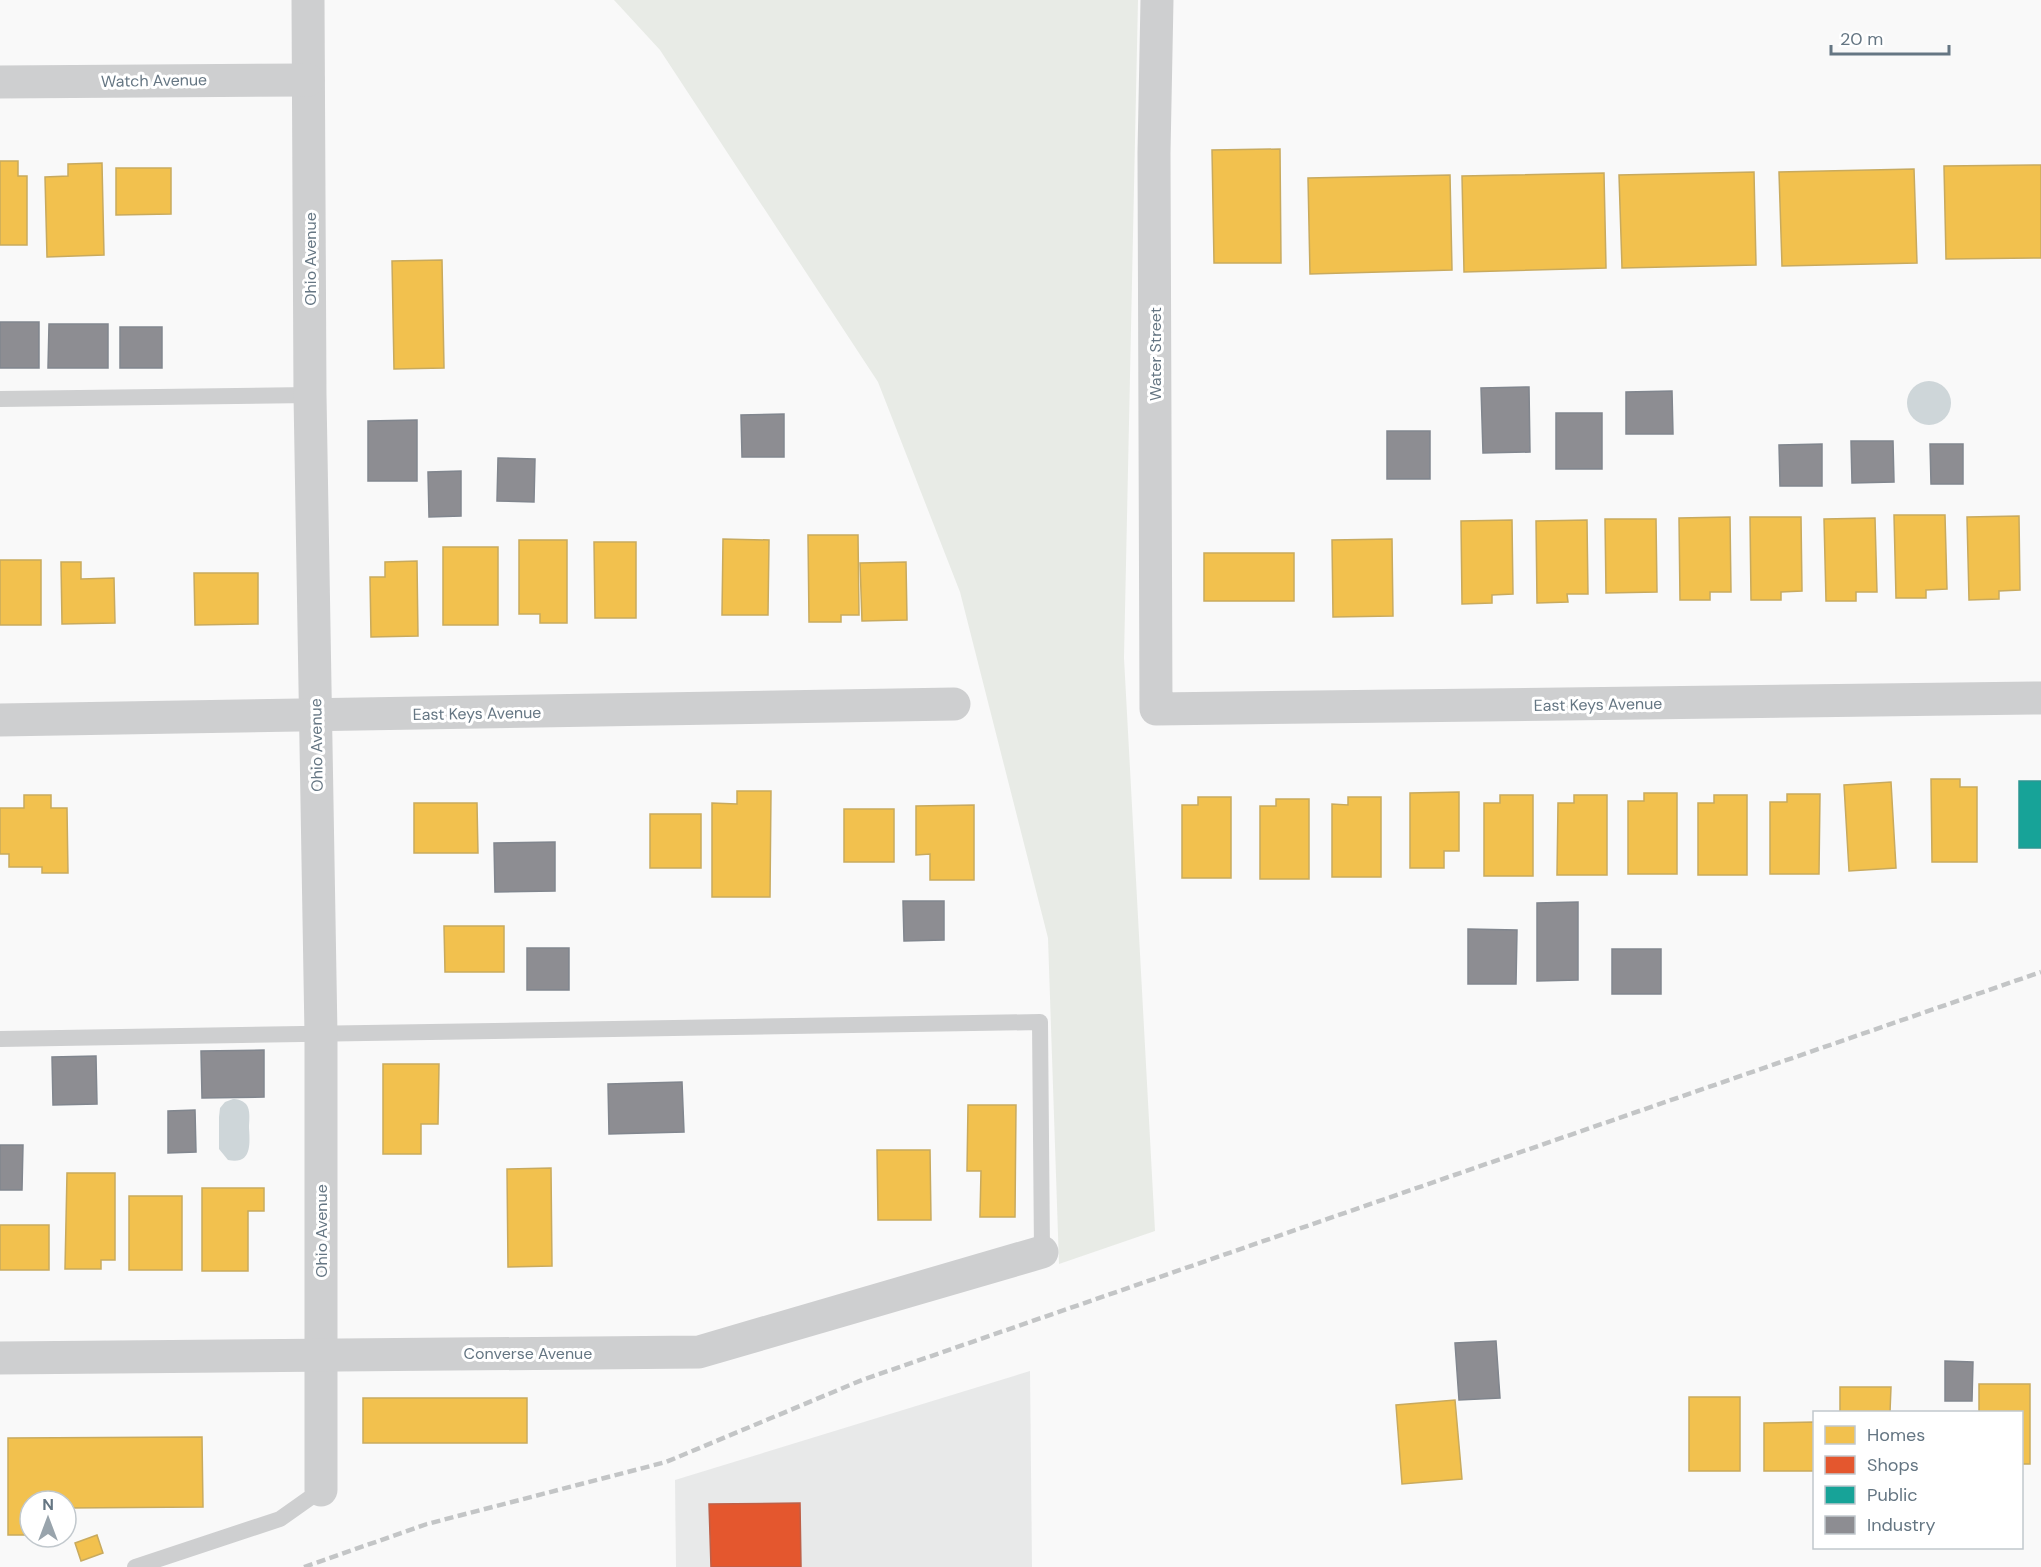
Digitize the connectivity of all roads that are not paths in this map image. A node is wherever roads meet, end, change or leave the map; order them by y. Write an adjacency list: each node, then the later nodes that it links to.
1 (308, 0): 3 (street, Ohio Avenue)
2 (1157, 0): 9 (street, Water Street)
3 (308, 80): 4 (street, Watch Avenue); 5 (street, Ohio Avenue)
4 (0, 82)
5 (310, 395): 6 (lane); 10 (street, Ohio Avenue)
6 (0, 399)
7 (2041, 698): 9 (street, East Keys Avenue)
8 (954, 704): 10 (street, East Keys Avenue)
9 (1156, 709)
10 (316, 716): 11 (street, East Keys Avenue); 12 (street, Ohio Avenue)
11 (0, 720)
12 (321, 1035): 13 (lane); 14 (lane); 15 (street, Ohio Avenue)
13 (0, 1039)
14 (1042, 1252): 15 (street, Converse Avenue)
15 (321, 1354): 16 (street, Converse Avenue); 17 (street, Ohio Avenue)
16 (0, 1358)
17 (321, 1490): 18 (lane)
18 (135, 1567)

